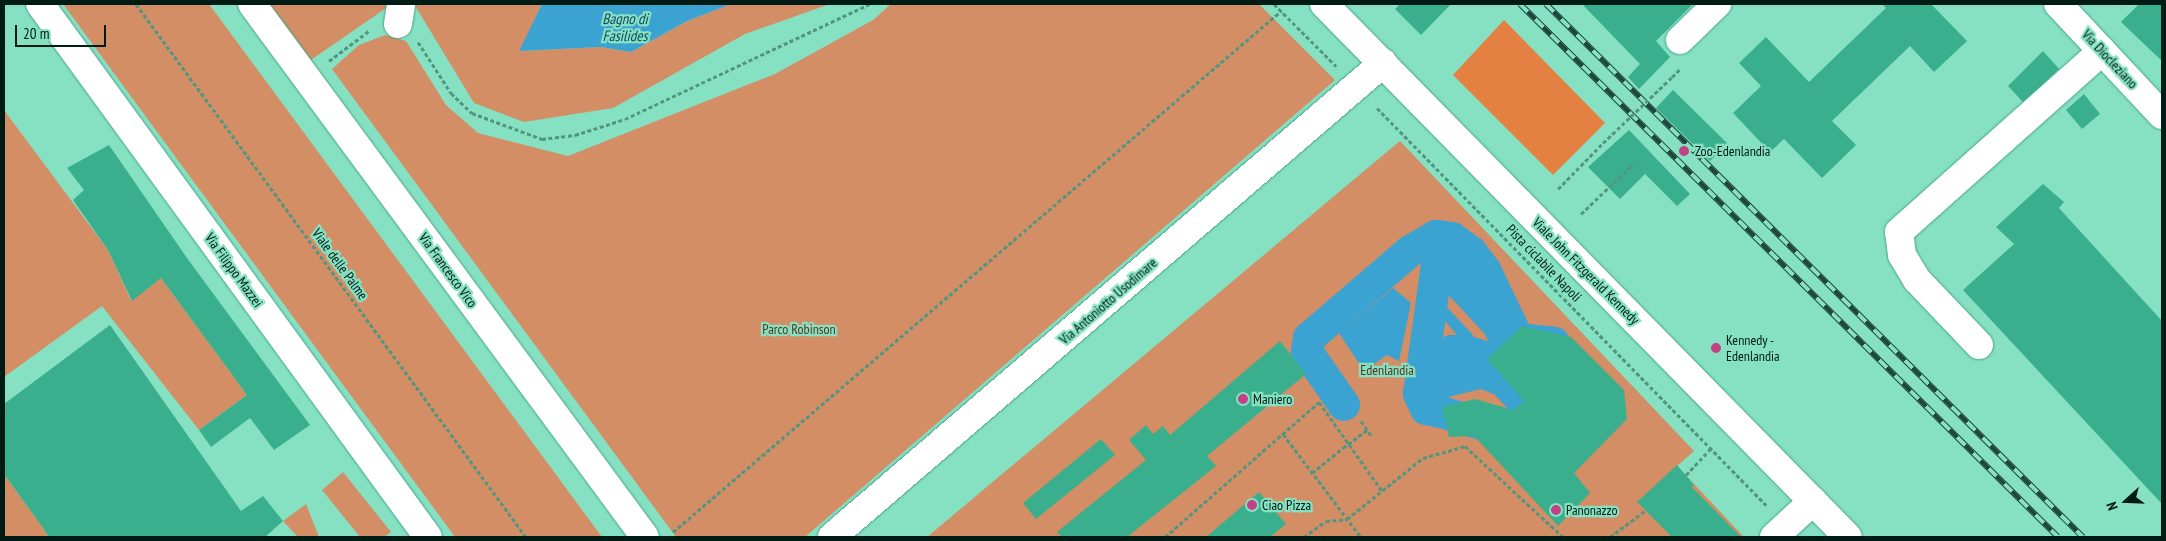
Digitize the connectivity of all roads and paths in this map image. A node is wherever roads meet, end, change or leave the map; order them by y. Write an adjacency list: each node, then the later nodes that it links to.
1 (40, 4): 34 (street, Via Filippo Mazzei)
2 (136, 4): 35 (path, Viale delle Palme)
3 (252, 4): 14 (street, Via Francesco Vico)
4 (869, 4): 10 (path)
5 (1274, 4): 9 (path, Pista ciclabile Napoli)
6 (1324, 4): 13 (street, Viale John Fitzgerald Kennedy)
7 (1717, 4): 11 (street)
8 (2058, 4): 12 (street, Via Diocleziano)
9 (1280, 11): 16 (path, Pista ciclabile Napoli); 37 (path)
10 (400, 14): 14 (path)
11 (1680, 40)
12 (2102, 51): 17 (street, Via Diocleziano); 21 (street)
13 (1383, 63): 16 (street, Via Antoniotto Usodimare); 30 (street, Viale John Fitzgerald Kennedy)
14 (306, 77): 36 (street, Via Francesco Vico)
15 (1672, 77): 19 (path, bridge)
16 (1357, 87): 26 (path, Pista ciclabile Napoli); 38 (street, Via Antoniotto Usodimare)
17 (2162, 115)
18 (1633, 164): 20 (path)
19 (1558, 189)
20 (1580, 214)
21 (1979, 345)
22 (1361, 421): 23 (path)
23 (1367, 430): 25 (path); 27 (path, bridge)
24 (1283, 434): 27 (path); 29 (path); 39 (path)
25 (1372, 437)
26 (1710, 449): 28 (path); 33 (path, Pista ciclabile Napoli)
27 (1312, 473): 32 (path)
28 (1686, 475)
29 (1382, 491): 32 (path); 42 (path)
30 (1813, 501): 33 (street); 44 (street, Viale John Fitzgerald Kennedy)
31 (1646, 510): 43 (path)
32 (1346, 519): 40 (path); 41 (path)
33 (1780, 531)
34 (428, 537)
35 (526, 537)
36 (645, 537)
37 (667, 537)
38 (832, 537)
39 (1165, 537)
40 (1304, 537)
41 (1361, 537)
42 (1563, 537)
43 (1610, 537)
44 (1848, 537)

